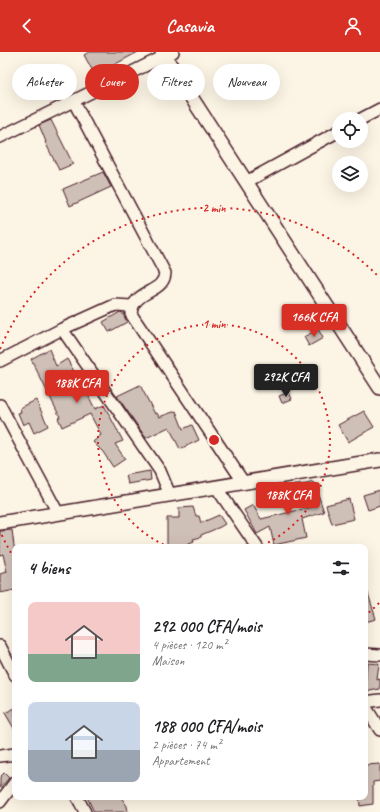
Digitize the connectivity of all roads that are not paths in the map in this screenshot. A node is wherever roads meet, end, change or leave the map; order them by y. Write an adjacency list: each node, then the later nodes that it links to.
1 (167, 53): 2 (street); 7 (street)
2 (74, 102): 6 (street); 8 (street)
3 (380, 109): 4 (street)
4 (368, 115)
5 (332, 135): 7 (street)
6 (0, 137)
7 (246, 182): 11 (street)
8 (131, 306): 9 (street); 14 (street)
9 (62, 329): 10 (street); 16 (street)
10 (0, 361)
11 (380, 388)
12 (0, 405): 17 (street)
13 (380, 460): 14 (street)
14 (244, 483): 15 (street)
15 (216, 487): 16 (street); 19 (street)
16 (170, 495): 17 (street)
17 (58, 513): 18 (street)
18 (0, 523)
19 (255, 544)
20 (0, 646): 23 (street)
21 (368, 654): 22 (street)
22 (380, 655)
23 (12, 669)
24 (380, 700): 25 (street)
25 (368, 702)
26 (368, 711): 27 (street)
27 (380, 730)
28 (12, 754): 29 (street)
29 (0, 756)
30 (12, 786): 32 (street)
31 (79, 800): 33 (street)
32 (0, 802)
33 (85, 812)

